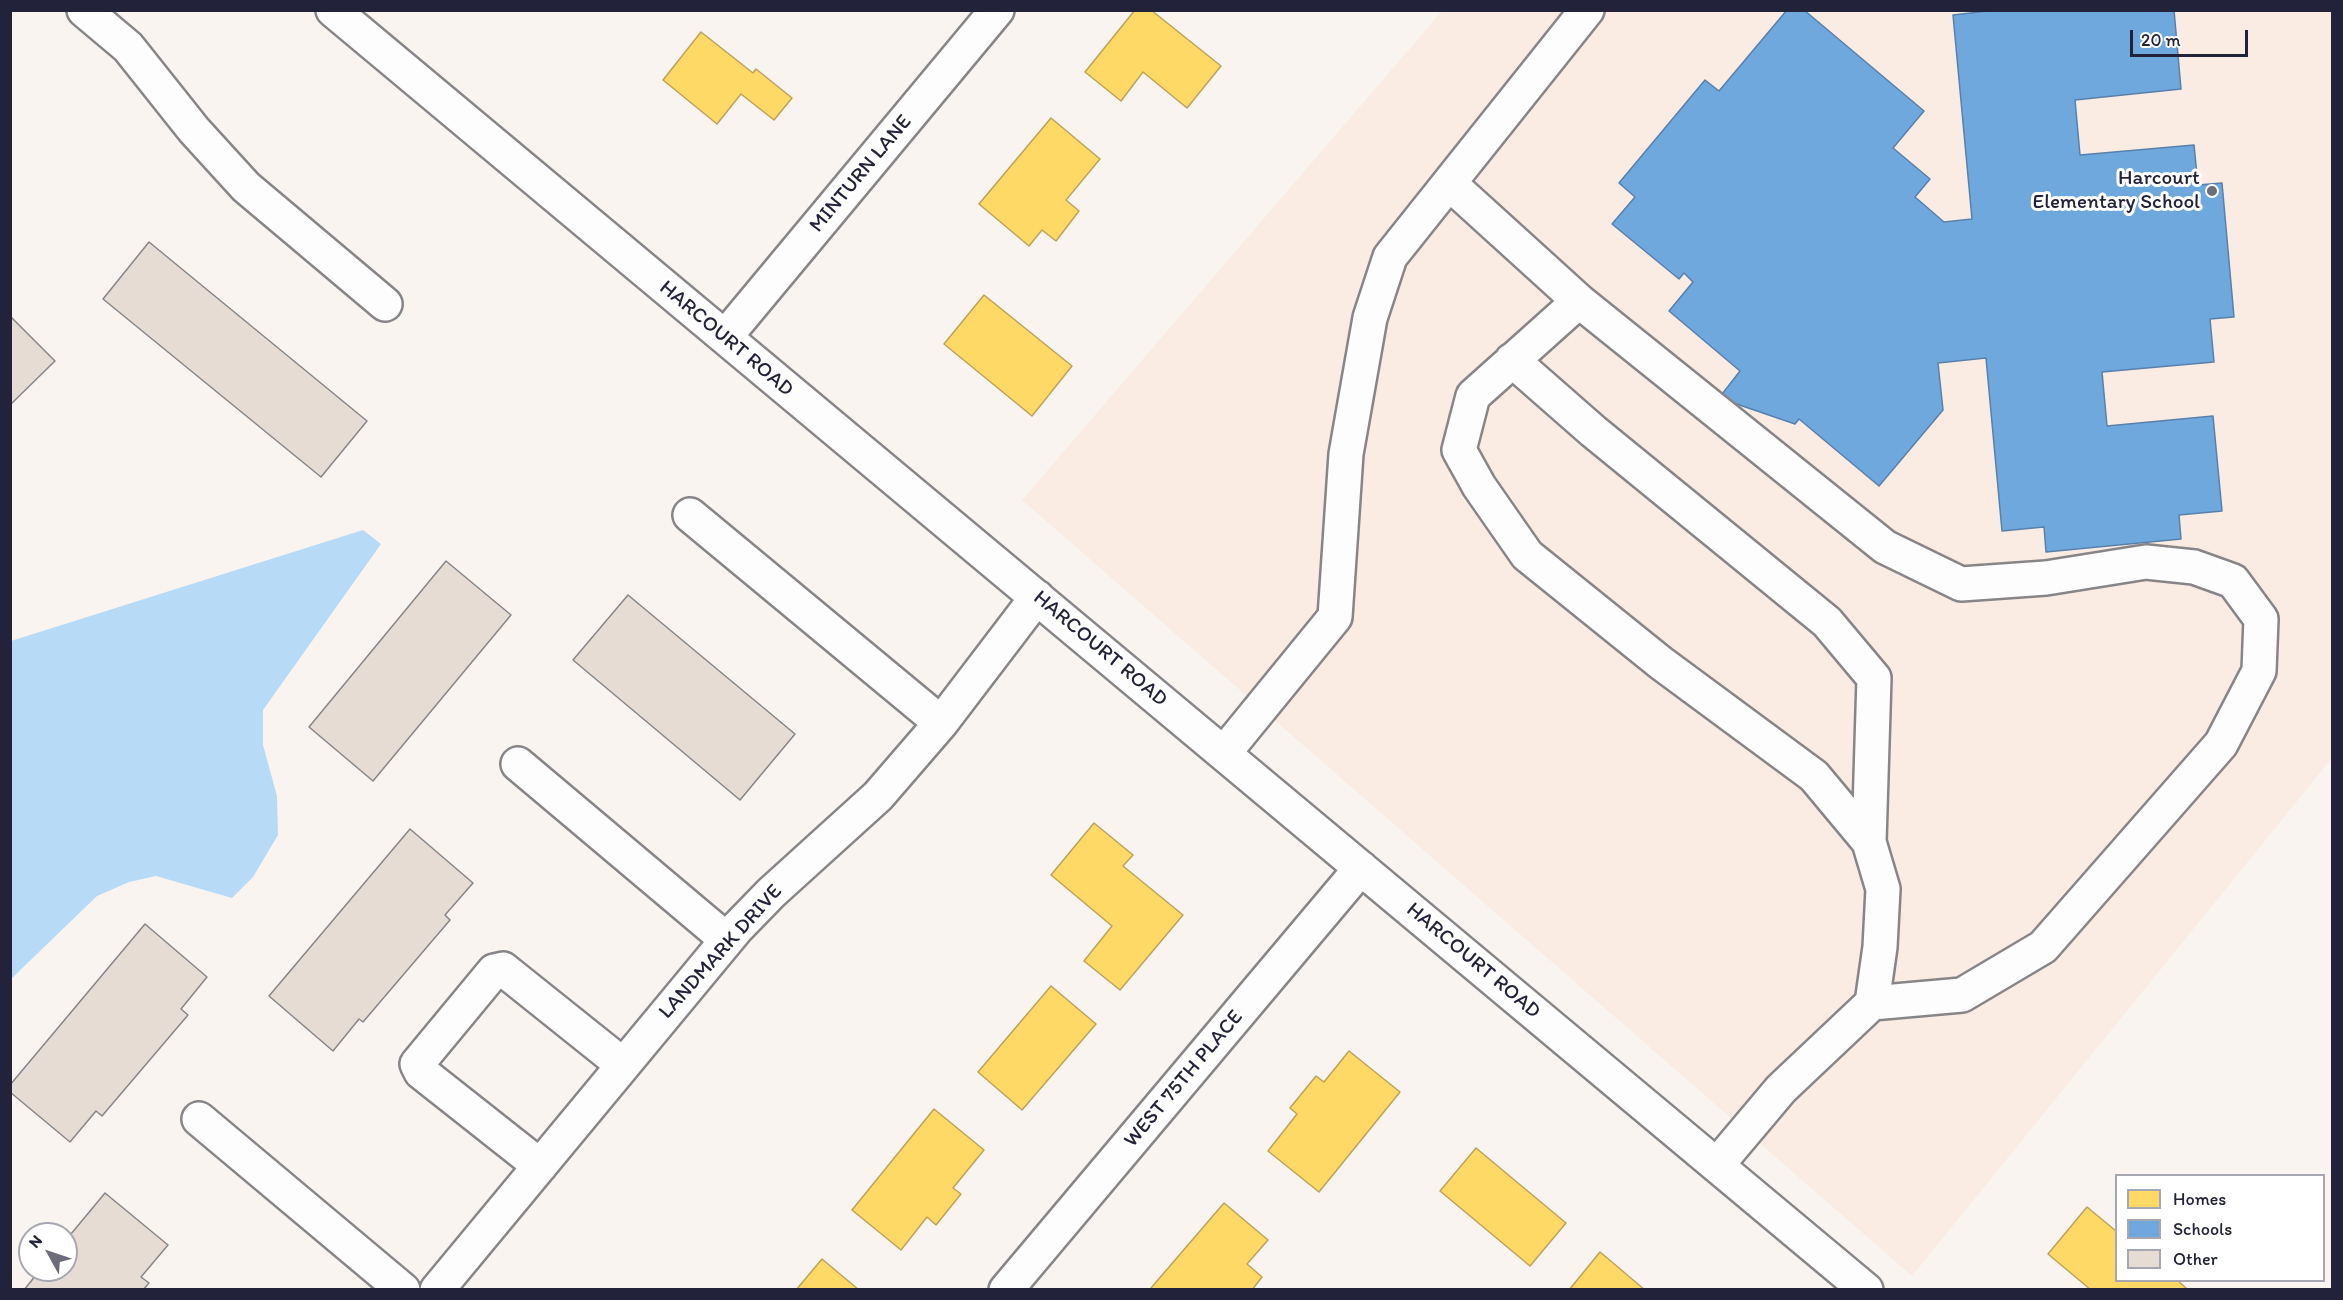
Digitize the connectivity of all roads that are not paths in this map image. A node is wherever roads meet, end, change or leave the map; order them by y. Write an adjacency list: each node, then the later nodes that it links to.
1 (84, 10): 7 (street)
2 (333, 10): 8 (street, HARCOURT ROAD)
3 (997, 10): 8 (street, MINTURN LANE)
4 (1587, 10): 5 (street)
5 (1449, 183): 6 (street); 13 (street)
6 (1579, 302): 9 (street); 18 (street)
7 (385, 304)
8 (725, 337): 11 (street, HARCOURT ROAD)
9 (1512, 360): 15 (street); 15 (street)
10 (690, 515): 12 (street)
11 (1037, 597): 12 (street, LANDMARK DRIVE); 13 (street, HARCOURT ROAD)
12 (941, 723): 17 (street, LANDMARK DRIVE)
13 (1224, 753): 16 (street, HARCOURT ROAD)
14 (518, 764): 17 (street)
15 (1869, 842): 18 (street)
16 (1361, 868): 21 (street, HARCOURT ROAD); 25 (street, WEST 75TH PLACE)
17 (727, 940): 19 (street, LANDMARK DRIVE)
18 (1872, 1003): 21 (street)
19 (623, 1065): 22 (street, LANDMARK DRIVE); 22 (street)
20 (199, 1119): 23 (street)
21 (1717, 1165): 26 (street, HARCOURT ROAD)
22 (540, 1166): 24 (street, LANDMARK DRIVE)
23 (403, 1290)
24 (437, 1290)
25 (1006, 1290)
26 (1866, 1290)

